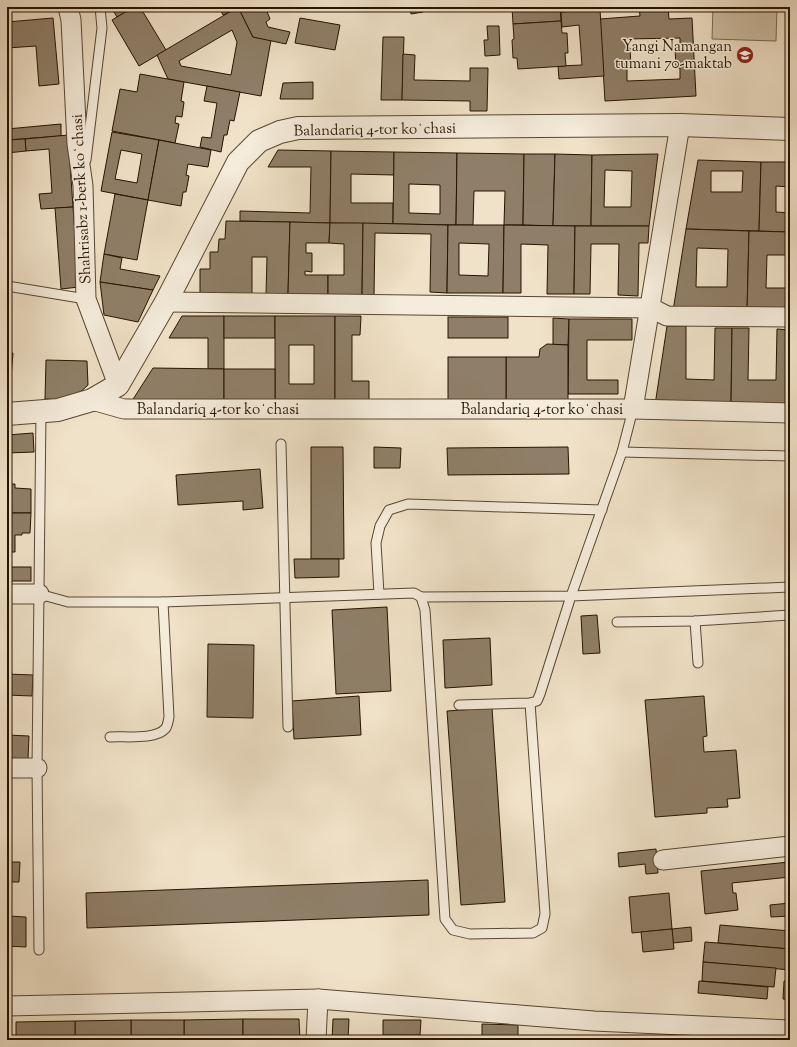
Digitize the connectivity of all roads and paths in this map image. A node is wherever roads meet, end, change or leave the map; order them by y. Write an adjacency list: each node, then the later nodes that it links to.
1 (68, 7): 5 (street, Shahrisabz 1-berk koʻchasi)
2 (100, 7): 5 (lane)
3 (680, 125): 4 (street, Balandariq 4-tor koʻchasi); 8 (street, Balandariq 4-tor koʻchasi); 9 (street, Balandariq 4-tor koʻchasi)
4 (790, 129)
5 (83, 186): 7 (street, Shahrisabz 1-berk koʻchasi)
6 (7, 286): 7 (lane)
7 (86, 298): 11 (street, Shahrisabz 1-berk koʻchasi)
8 (166, 302): 9 (street); 11 (street, Balandariq 4-tor koʻchasi)
9 (651, 308): 10 (street); 13 (street, Balandariq 4-tor koʻchasi)
10 (790, 318)
11 (118, 385): 12 (street, Balandariq 4-tor koʻchasi)
12 (92, 400): 13 (street, Balandariq 4-tor koʻchasi); 14 (street, Balandariq 4-tor koʻchasi)
13 (633, 409): 16 (street, Balandariq 4-tor koʻchasi); 18 (lane)
14 (41, 411): 15 (street, Balandariq 4-tor koʻchasi); 23 (lane)
15 (7, 414)
16 (790, 414)
17 (281, 444): 27 (lane)
18 (622, 452): 19 (lane); 20 (lane)
19 (790, 456)
20 (602, 510): 24 (lane); 25 (lane)
21 (790, 587): 25 (lane)
22 (7, 594): 23 (street)
23 (39, 594): 28 (lane); 38 (lane)
24 (379, 594): 26 (lane); 27 (lane)
25 (571, 596): 26 (lane); 33 (lane)
26 (421, 597): 33 (lane)
27 (285, 598): 28 (lane); 35 (lane)
28 (163, 602): 36 (lane)
29 (790, 615): 30 (lane)
30 (695, 620): 31 (lane); 32 (lane)
31 (617, 622)
32 (698, 663)
33 (530, 703): 34 (lane)
34 (458, 706)
35 (288, 727)
36 (110, 737)
37 (7, 768): 38 (street)
38 (37, 768): 41 (lane)
39 (790, 846): 40 (street)
40 (663, 860)
41 (38, 950)
42 (318, 999): 43 (street); 44 (street); 45 (street)
43 (7, 1006)
44 (790, 1030)
45 (316, 1040)

